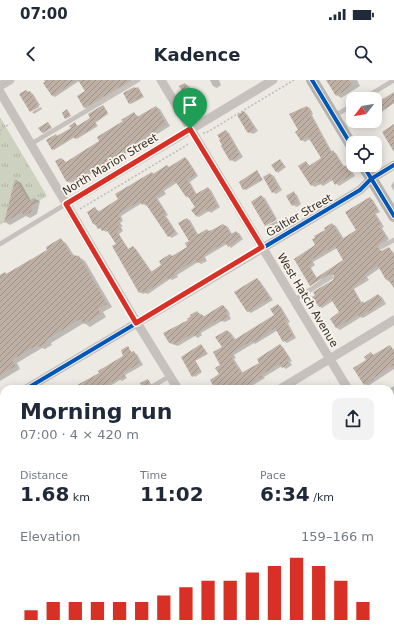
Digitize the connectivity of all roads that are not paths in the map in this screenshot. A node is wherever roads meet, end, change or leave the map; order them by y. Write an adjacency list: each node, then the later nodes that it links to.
1 (10, 80): 7 (street)
2 (138, 80): 14 (lane)
3 (161, 80): 12 (street, West Hatch Avenue)
4 (273, 80): 12 (street, North Marion Street)
5 (312, 80): 11 (street)
6 (394, 80): 9 (lane)
7 (0, 86)
8 (0, 92): 14 (street)
9 (374, 92)
10 (346, 109): 11 (lane)
11 (334, 116): 13 (street)
12 (190, 129): 18 (street, North Marion Street); 22 (street, West Hatch Avenue)
13 (346, 136)
14 (31, 144): 18 (street)
15 (394, 165): 17 (street, Galtier Street)
16 (367, 172): 17 (street)
17 (371, 178): 19 (street); 22 (street, Galtier Street)
18 (66, 204): 21 (lane, North Marion Street); 27 (street)
19 (394, 216)
20 (394, 240): 23 (lane)
21 (0, 244)
22 (262, 247): 25 (street, West Hatch Avenue); 27 (street, Galtier Street)
23 (381, 247)
24 (331, 277): 25 (lane)
25 (294, 300): 28 (street, West Hatch Avenue)
26 (394, 320): 28 (street)
27 (136, 323): 29 (street); 30 (street, Galtier Street)
28 (330, 359): 33 (street); 34 (street, West Hatch Avenue)
29 (170, 376): 31 (lane); 32 (street)
30 (33, 385)
31 (155, 385)
32 (176, 385)
33 (287, 385)
34 (346, 385)

